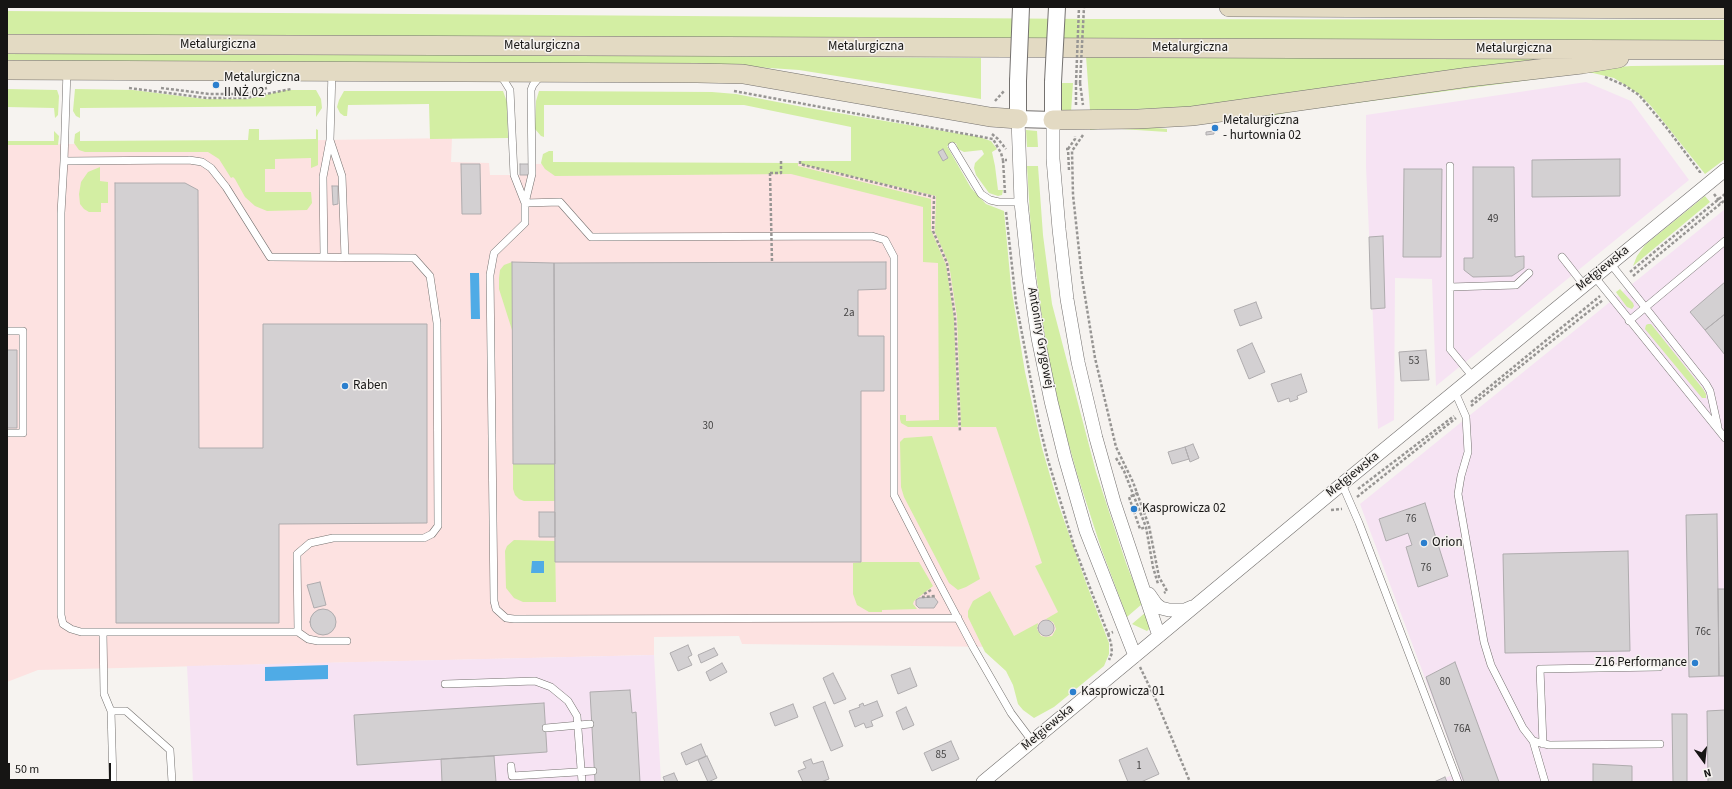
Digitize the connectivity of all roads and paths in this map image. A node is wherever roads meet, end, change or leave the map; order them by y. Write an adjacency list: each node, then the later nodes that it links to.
1 (1021, 7): 28 (street, Antoniny Grygowej, bridge)
2 (1056, 7): 29 (street, bridge)
3 (1079, 7): 25 (path, bridge)
4 (1084, 7): 26 (path, bridge)
5 (1229, 7): 6 (main road)
6 (1515, 8): 7 (main road)
7 (1725, 9)
8 (7, 44): 9 (main road, Metalurgiczna)
9 (1667, 49): 10 (main road, Metalurgiczna); 29 (main road)
10 (1725, 50)
11 (7, 70): 12 (main road)
12 (67, 70): 13 (main road); 39 (lane)
13 (332, 71): 14 (main road); 32 (lane)
14 (499, 72): 15 (main road); 48 (lane)
15 (542, 73): 28 (main road); 48 (lane)
16 (1600, 76): 43 (path)
17 (145, 86): 20 (path)
18 (123, 87): 22 (path)
19 (733, 87): 21 (path)
20 (269, 88)
21 (739, 88)
22 (297, 89)
23 (747, 89): 27 (path)
24 (731, 91): 37 (path)
25 (1076, 110)
26 (1084, 110)
27 (902, 118)
28 (1018, 119): 29 (street); 35 (street, Antoniny Grygowej)
29 (1053, 120): 34 (street)
30 (1084, 132): 36 (path)
31 (987, 133): 35 (path)
32 (330, 140): 51 (lane); 52 (lane)
33 (952, 146): 47 (lane)
34 (1053, 149): 61 (path); 81 (street)
35 (1018, 151): 47 (street, Antoniny Grygowej)
36 (1072, 159)
37 (1003, 160)
38 (800, 161): 72 (path)
39 (64, 162): 51 (lane); 87 (lane)
40 (781, 162): 54 (path, bridge)
41 (1450, 166): 59 (lane)
42 (1725, 170): 43 (street, Mełgiewska)
43 (1706, 185): 45 (path); 55 (street, Mełgiewska)
44 (1725, 194): 45 (path)
45 (1718, 200): 49 (path); 57 (path)
46 (1725, 200): 49 (path)
47 (1021, 202): 91 (street, Antoniny Grygowej)
48 (525, 203): 86 (lane); 86 (lane)
49 (1721, 203): 57 (path)
50 (1725, 241): 62 (lane)
51 (324, 256): 52 (lane)
52 (345, 257): 88 (lane)
53 (1562, 257): 58 (lane)
54 (772, 262)
55 (1610, 263): 57 (lane); 58 (street, Mełgiewska)
56 (1529, 274): 59 (lane)
57 (1624, 280): 62 (lane)
58 (1589, 281): 60 (lane); 66 (street, Mełgiewska)
59 (1450, 286): 66 (lane)
60 (1607, 294): 63 (lane); 68 (path); 68 (path)
61 (1081, 298)
62 (1646, 307): 63 (lane); 71 (lane)
63 (1629, 321): 71 (lane)
64 (1086, 329): 69 (path)
65 (7, 331): 73 (lane)
66 (1473, 377): 67 (street, Mełgiewska)
67 (1455, 392): 68 (lane); 75 (street, Mełgiewska)
68 (1463, 411): 78 (path); 78 (path); 99 (lane)
69 (1104, 416)
70 (1108, 429): 77 (path)
71 (1719, 429): 74 (lane)
72 (960, 432)
73 (7, 433)
74 (1725, 438)
75 (1342, 484): 78 (lane); 85 (street, Mełgiewska)
76 (1138, 493): 77 (path)
77 (1134, 495): 80 (path); 80 (path)
78 (1349, 500): 79 (path); 110 (lane)
79 (1343, 509)
80 (1148, 527): 83 (path)
81 (1144, 587): 85 (street); 89 (street)
82 (935, 588): 84 (path)
83 (1166, 597)
84 (939, 600)
85 (1195, 606): 89 (street, Mełgiewska)
86 (958, 618): 98 (lane)
87 (103, 632): 88 (lane); 94 (lane)
88 (298, 632): 90 (lane)
89 (1159, 636): 91 (street, Mełgiewska)
90 (347, 642)
91 (1135, 656): 98 (street, Mełgiewska); 109 (path)
92 (1659, 667): 100 (lane)
93 (445, 684): 96 (lane)
94 (111, 711): 105 (lane); 106 (lane)
95 (590, 724): 96 (lane)
96 (578, 726): 97 (lane); 104 (lane)
97 (546, 728)
98 (1032, 741): 108 (street, Mełgiewska)
99 (1533, 742): 100 (lane); 111 (lane)
100 (1543, 744): 101 (lane)
101 (1660, 744)
102 (511, 766): 104 (lane)
103 (593, 771): 104 (lane)
104 (582, 772): 107 (lane)
105 (112, 782)
106 (172, 782)
107 (582, 782)
108 (982, 782)
109 (1190, 782)
110 (1458, 782)
111 (1545, 782)

